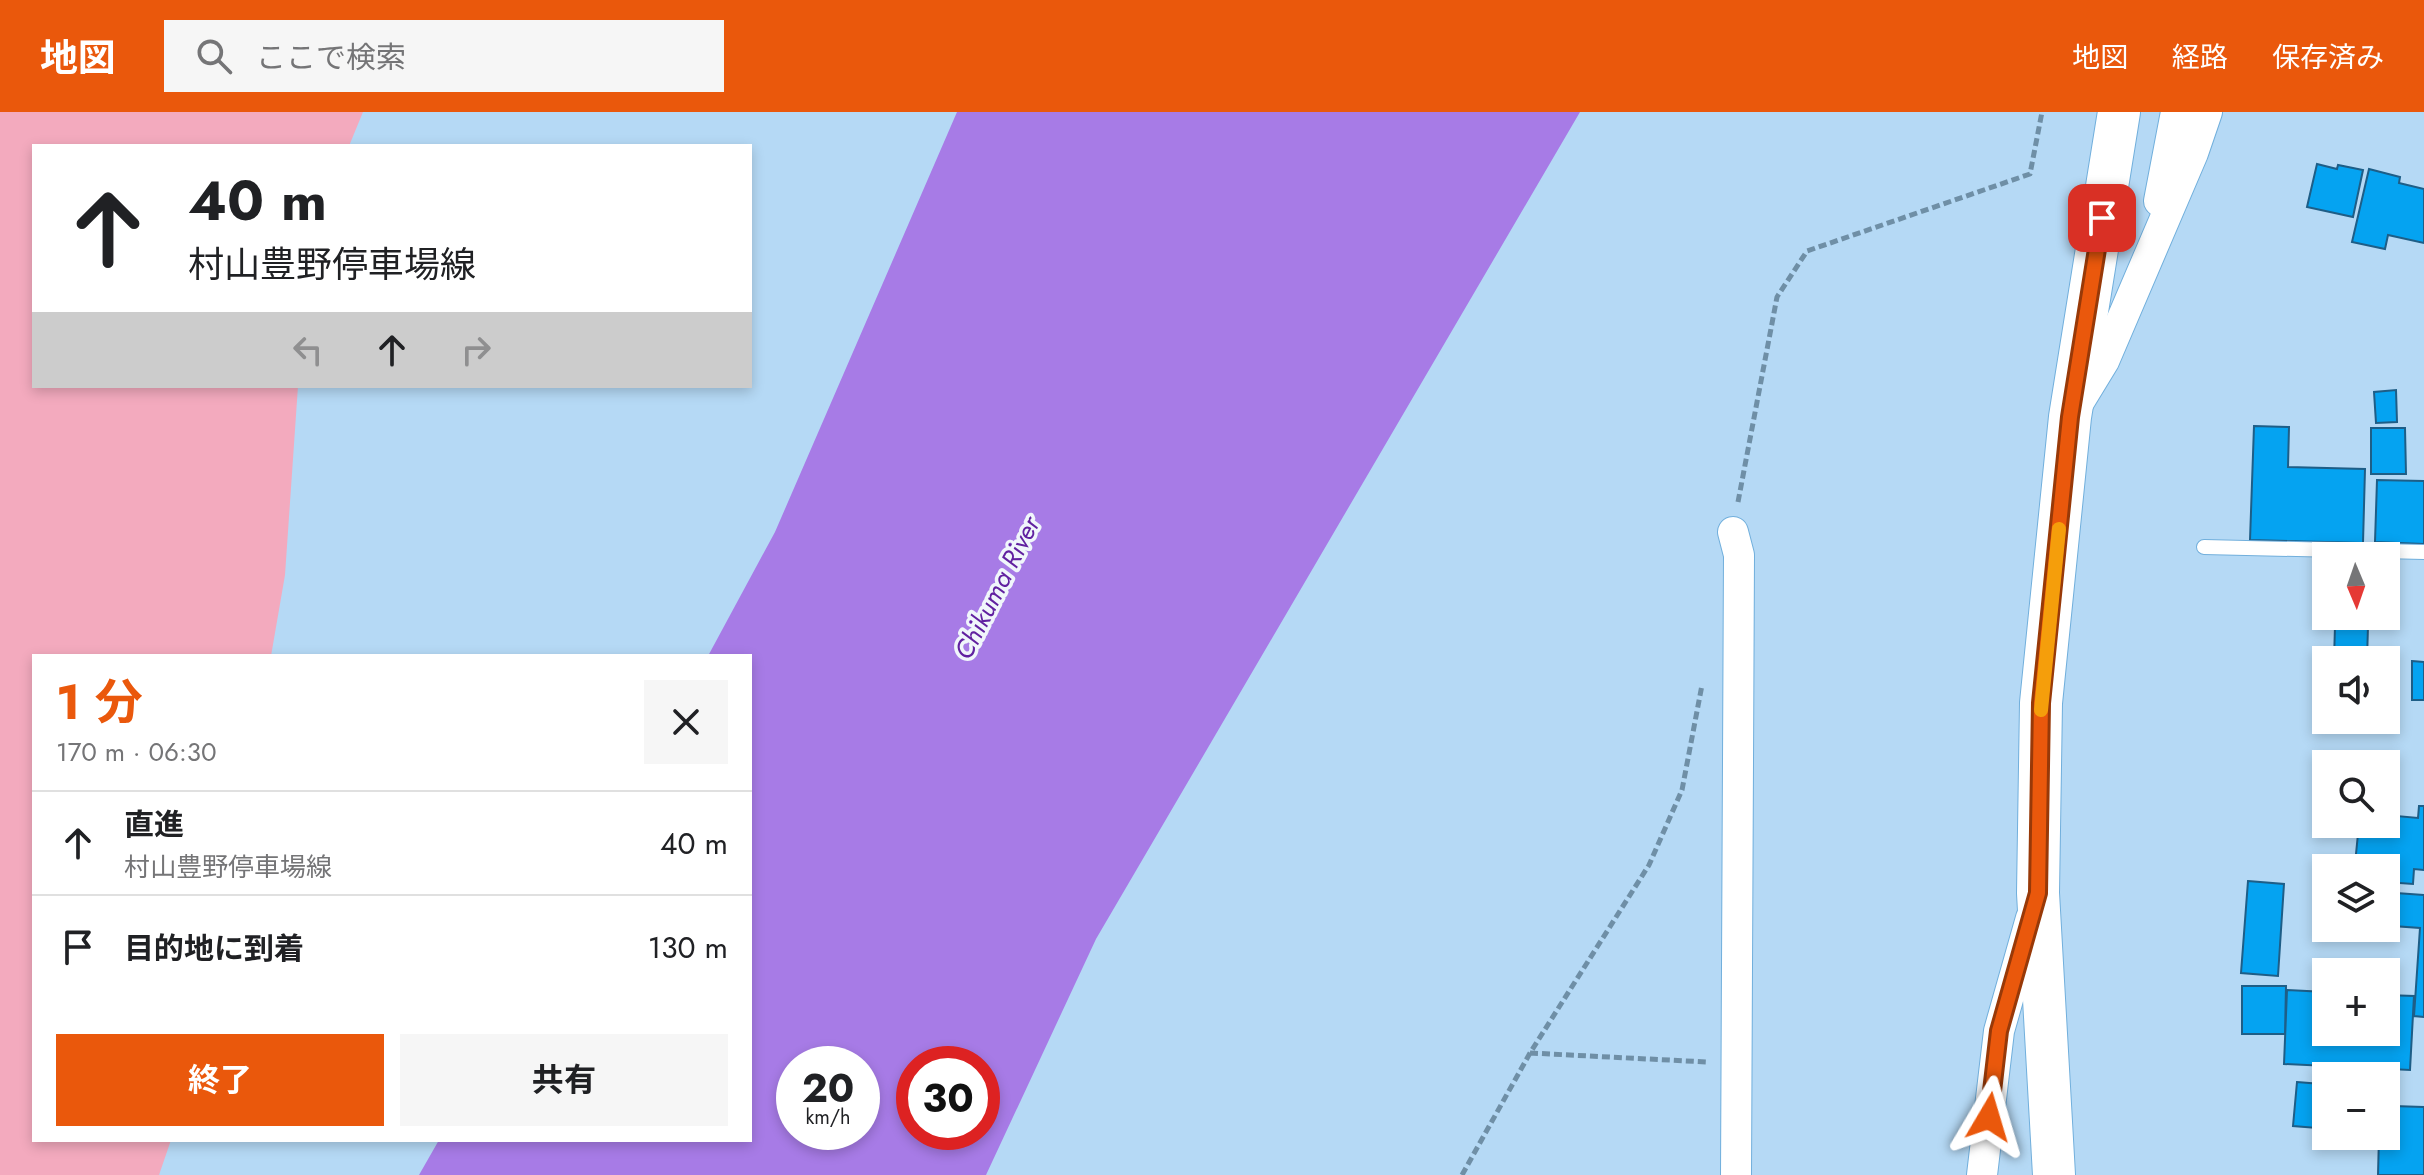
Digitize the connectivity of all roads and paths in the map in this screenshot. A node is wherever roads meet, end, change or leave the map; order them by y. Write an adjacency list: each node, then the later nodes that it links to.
1 (2042, 112): 7 (path)
2 (2119, 112): 6 (main road)
3 (2176, 112): 5 (street)
4 (2207, 112): 5 (street)
5 (2149, 256): 6 (street)
6 (2070, 417): 11 (main road)
7 (1733, 532): 13 (street)
8 (2204, 547): 9 (lane)
9 (2424, 552)
10 (1703, 684): 12 (path)
11 (2038, 893): 16 (street); 17 (main road)
12 (1530, 1053): 13 (path); 14 (path)
13 (1736, 1063): 15 (street)
14 (1462, 1175)
15 (1736, 1175)
16 (1982, 1175)
17 (2054, 1175)

